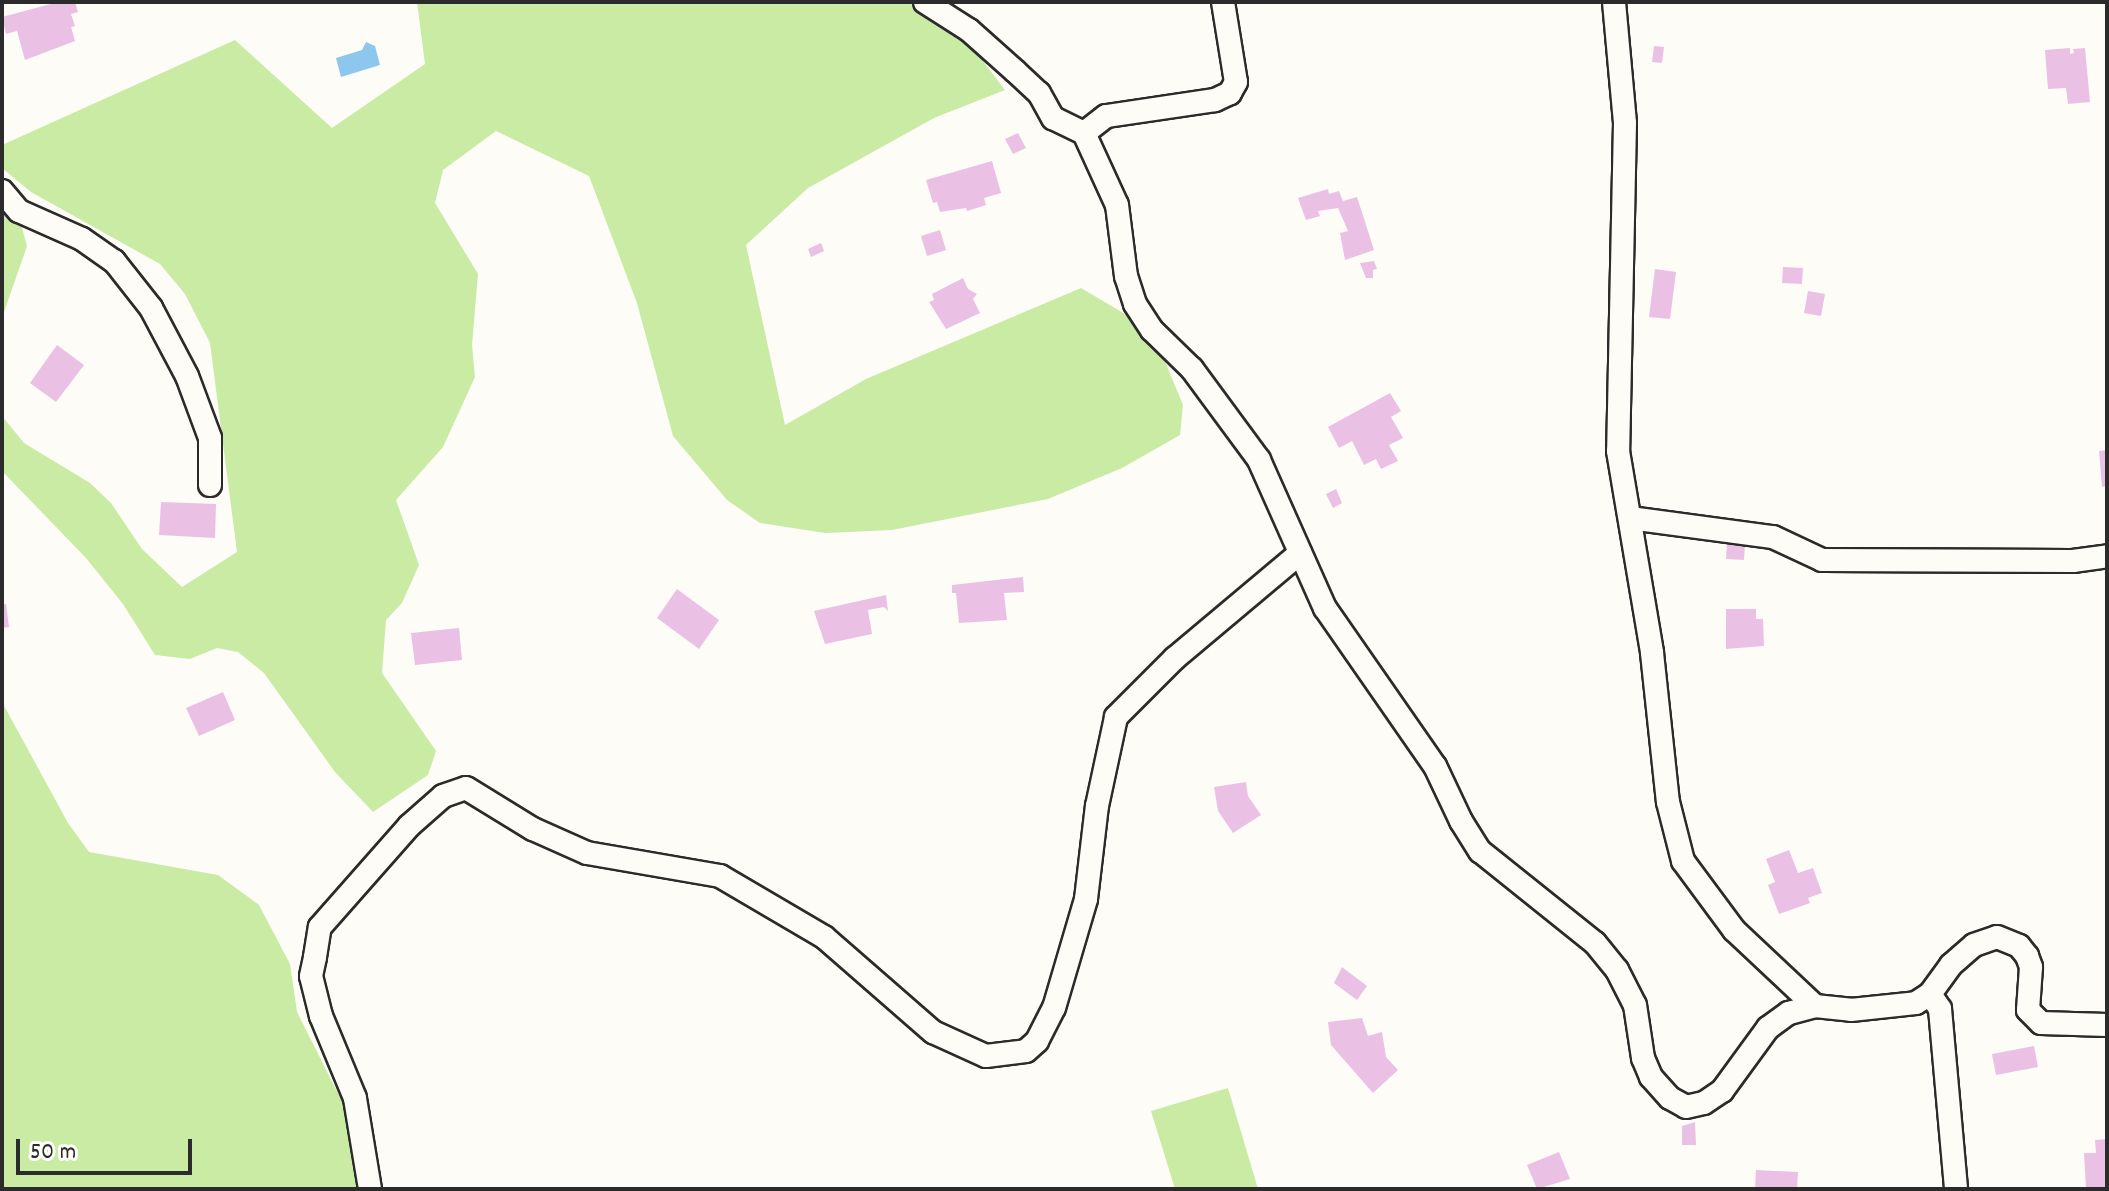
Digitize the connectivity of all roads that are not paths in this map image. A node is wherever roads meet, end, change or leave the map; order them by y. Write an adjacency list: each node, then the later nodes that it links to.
1 (925, 2): 4 (street)
2 (1223, 2): 4 (street)
3 (1614, 2): 7 (street)
4 (1084, 133): 8 (street)
5 (2, 191): 6 (street)
6 (210, 485)
7 (1630, 518): 9 (street); 11 (street)
8 (1300, 553): 11 (street); 13 (street)
9 (2107, 556)
10 (1930, 994): 11 (street); 12 (street); 14 (street)
11 (1815, 1006)
12 (2107, 1025)
13 (370, 1189)
14 (1956, 1189)

